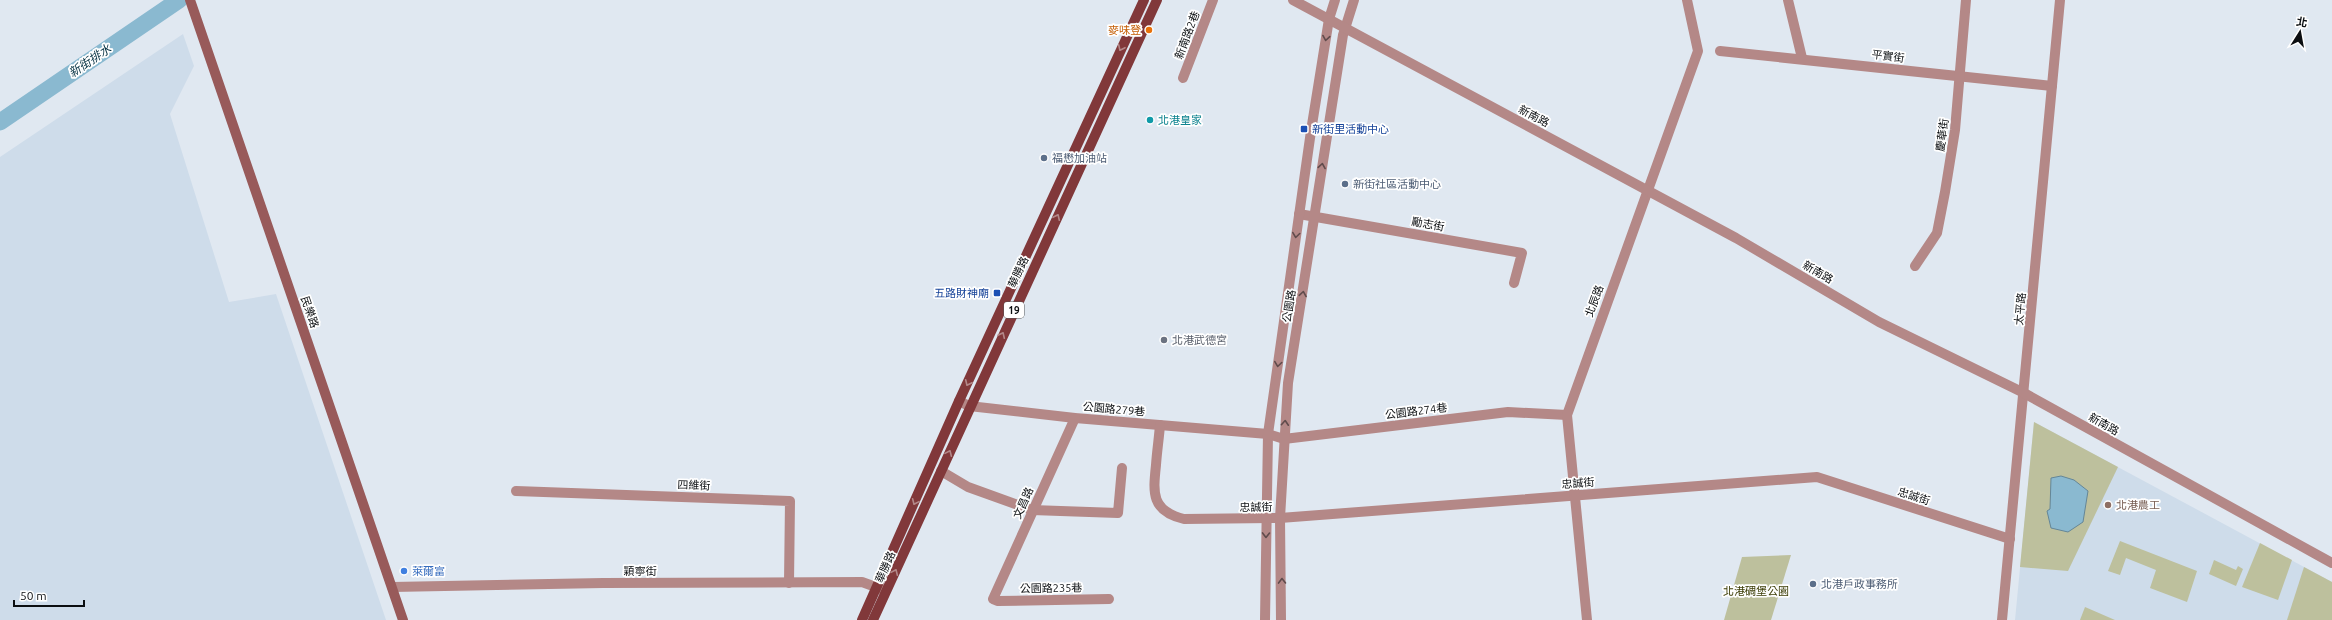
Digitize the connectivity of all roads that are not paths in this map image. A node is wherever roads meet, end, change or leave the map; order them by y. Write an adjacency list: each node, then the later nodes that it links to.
1 (190, 0): 42 (main road, 民樂路)
2 (1144, 0): 25 (main road, 華勝路 / 19, one-way to 25)
3 (1157, 0): 26 (main road, 華勝路 / 19, one-way to 3)
4 (1213, 0): 17 (street, 新南路2巷)
5 (1293, 0): 12 (street, 新南路)
6 (1335, 0): 12 (street, 公園路)
7 (1354, 0): 13 (street, 公園路)
8 (1687, 0): 19 (street, 北辰路)
9 (1788, 0): 15 (street)
10 (1966, 0): 16 (street, 慶華街)
11 (2060, 0): 18 (street, 太平路)
12 (1329, 19): 13 (street, 新南路); 20 (street, 公園路, one-way to 20)
13 (1345, 27): 19 (street, 新南路); 21 (street, 公園路, one-way to 13)
14 (1720, 51): 15 (street, 平實街)
15 (1802, 58): 16 (street, 平實街)
16 (1961, 76): 18 (street, 平實街); 22 (street, 慶華街)
17 (1183, 78)
18 (2052, 86): 24 (street, 太平路)
19 (1648, 191): 24 (street, 新南路); 27 (street, 北辰路)
20 (1299, 214): 21 (street, 勵志街); 30 (street, 公園路, one-way to 30)
21 (1315, 216): 23 (street, 勵志街); 31 (street, 公園路, one-way to 21)
22 (1915, 266)
23 (1514, 283)
24 (2024, 393): 39 (street, 太平路); 40 (street, 新南路)
25 (959, 401): 26 (street, 公園路279巷); 43 (main road, 華勝路 / 19, one-way to 43)
26 (969, 406): 28 (street, 公園路279巷); 33 (main road, 華勝路 / 19, one-way to 26)
27 (1567, 415): 31 (street, 公園路274巷); 35 (street, 北辰路)
28 (1075, 418): 29 (street, 公園路279巷); 36 (street, 文昌路)
29 (1160, 425): 30 (street, 公園路279巷); 38 (street, 忠誠街)
30 (1268, 434): 31 (street, 公園路274巷); 38 (street, 公園路)
31 (1284, 439): 37 (street, 公園路)
32 (1122, 468): 36 (street)
33 (941, 471): 36 (street); 43 (main road, 華勝路 / 19, one-way to 33)
34 (516, 491): 41 (street, 四維街)
35 (1575, 495): 37 (street, 忠誠街); 39 (street, 忠誠街); 51 (street, 北辰路)
36 (1032, 510): 44 (street, 文昌路)
37 (1280, 518): 38 (street, 忠誠街); 50 (street, 公園路, one-way to 37)
38 (1266, 519): 49 (street, 公園路, one-way to 49)
39 (2010, 539): 52 (street, 太平路)
40 (2332, 563)
41 (789, 582): 42 (street, 穎寧街); 43 (street, 穎寧街)
42 (392, 587): 46 (main road, 民樂路)
43 (883, 589): 47 (main road, 華勝路 / 19); 48 (main road, 華勝路 / 19)
44 (993, 599): 45 (street, 公園路235巷)
45 (1110, 599)
46 (403, 620)
47 (862, 620)
48 (873, 620)
49 (1264, 620)
50 (1281, 620)
51 (1588, 620)
52 (2002, 620)

